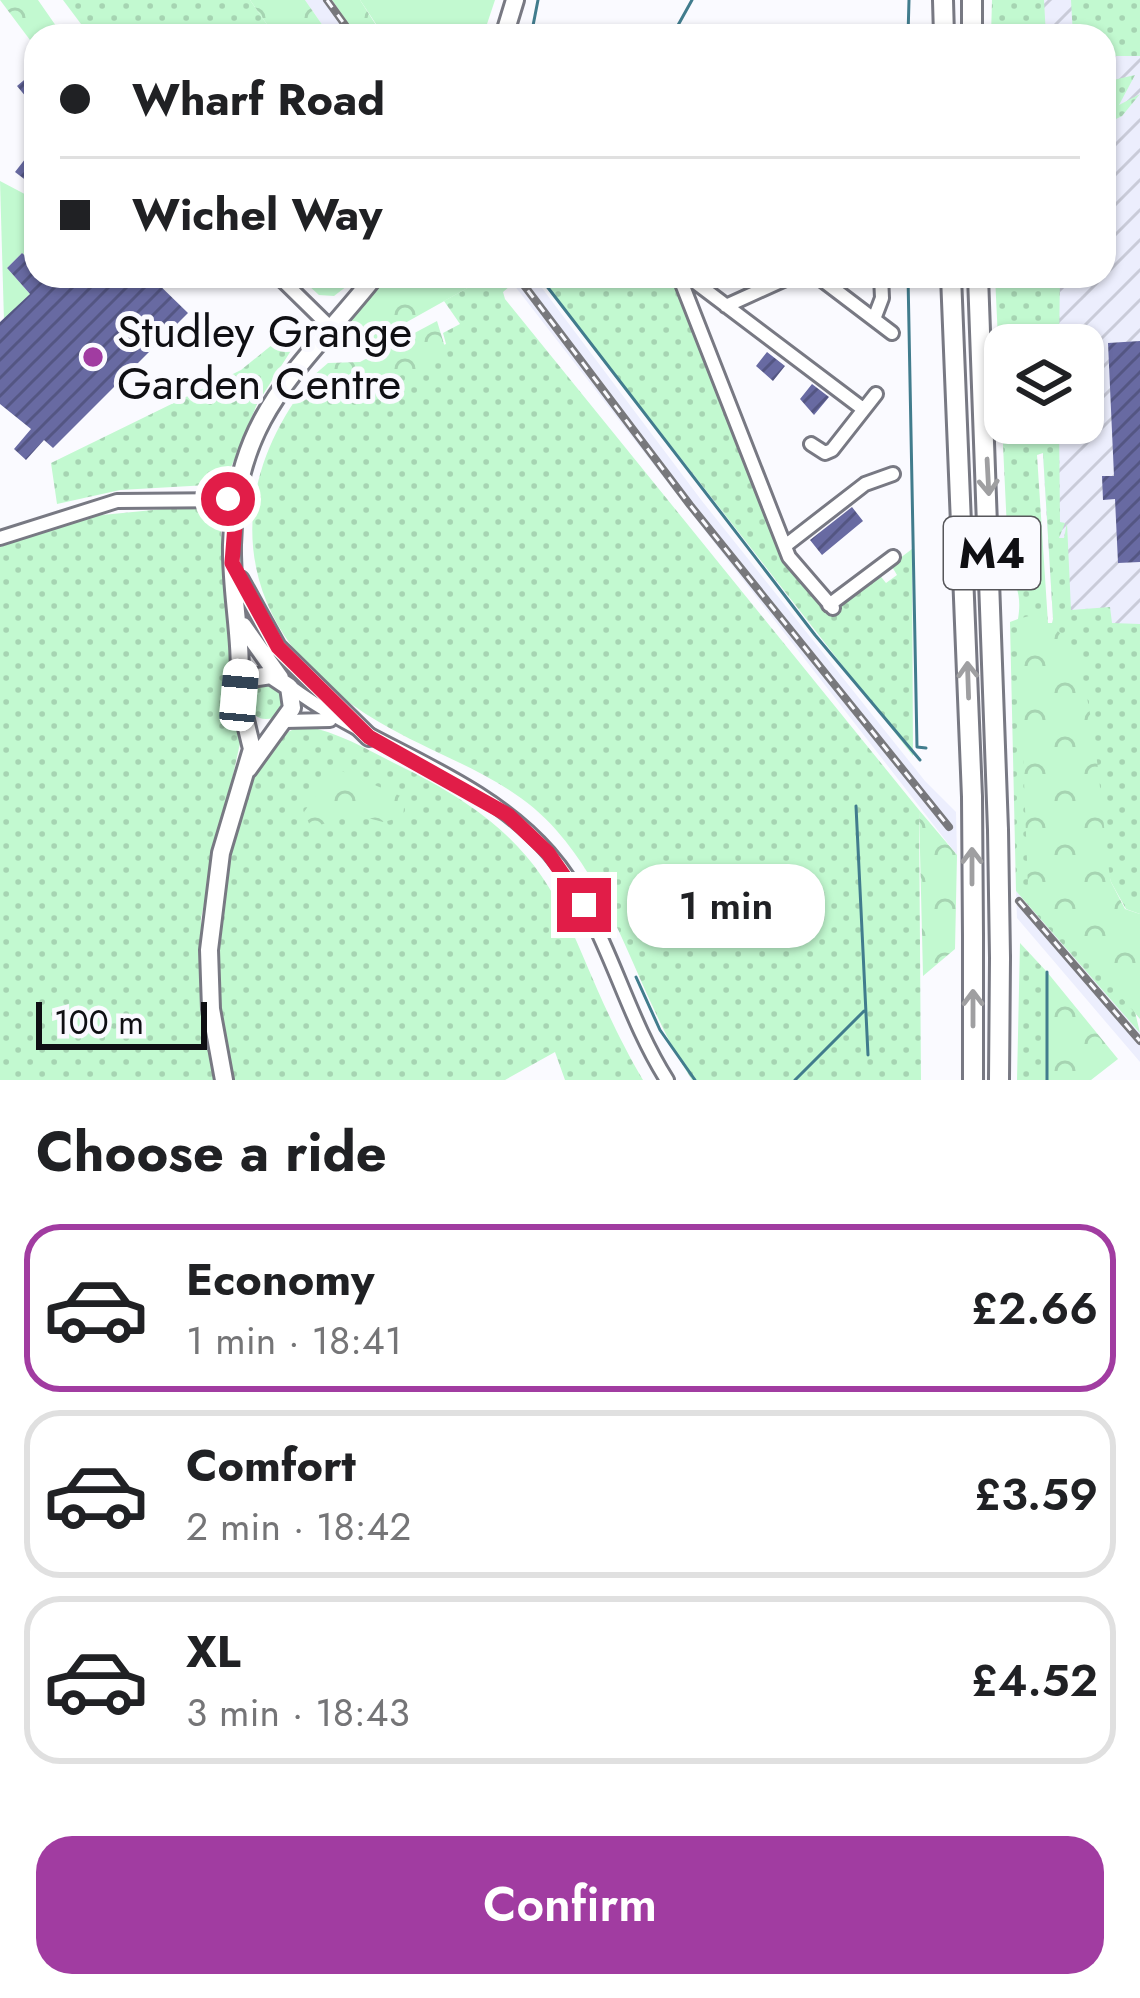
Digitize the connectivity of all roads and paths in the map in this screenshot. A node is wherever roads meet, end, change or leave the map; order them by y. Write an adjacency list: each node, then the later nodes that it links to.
1 (290, 288): 12 (street)
2 (364, 288): 12 (main road)
3 (688, 288): 20 (street)
4 (700, 288): 10 (street)
5 (766, 288): 10 (street)
6 (833, 288): 11 (street)
7 (882, 288): 11 (street)
8 (951, 288): 33 (highway, M4, one-way to 8, bridge)
9 (978, 288): 34 (highway, M4, one-way to 34, bridge)
10 (726, 306): 15 (street)
11 (874, 320): 13 (street)
12 (330, 327): 18 (main road)
13 (892, 333)
14 (876, 394): 15 (street)
15 (863, 410): 16 (street)
16 (811, 445)
17 (893, 474): 20 (street)
18 (237, 500): 19 (street); 22 (main road)
19 (0, 538)
20 (785, 546): 21 (street)
21 (893, 557)
22 (232, 563): 23 (main road); 29 (main road)
23 (241, 619): 24 (main road); 25 (main road)
24 (284, 682): 25 (main road); 26 (street); 28 (main road)
25 (239, 695): 27 (main road)
26 (338, 722): 28 (street); 29 (street)
27 (248, 723): 28 (main road); 30 (main road)
28 (282, 723): 30 (main road)
29 (369, 737): 32 (street)
30 (248, 770): 31 (main road)
31 (224, 1080)
32 (667, 1080)
33 (973, 1080)
34 (999, 1080)

